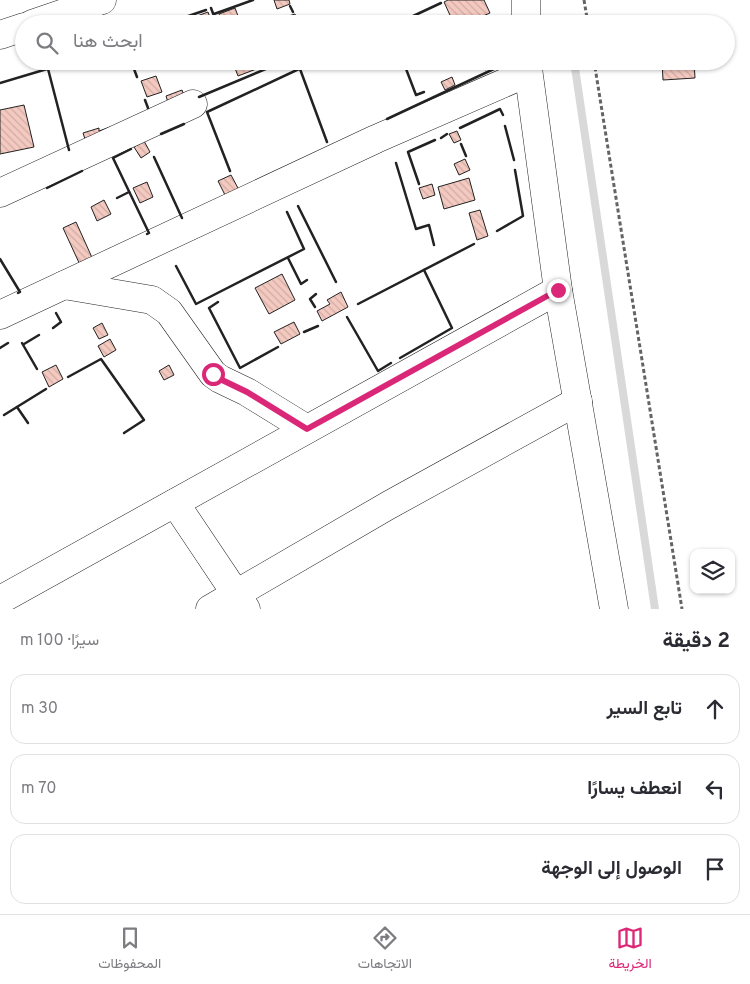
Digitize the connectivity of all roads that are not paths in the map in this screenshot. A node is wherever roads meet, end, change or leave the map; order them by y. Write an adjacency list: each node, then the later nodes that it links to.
1 (102, 0): 3 (street)
2 (526, 0): 4 (street)
3 (58, 15)
4 (526, 15)
5 (15, 30): 6 (street)
6 (0, 35)
7 (521, 70): 11 (street)
8 (527, 70): 12 (street)
9 (192, 104): 10 (street)
10 (0, 193)
11 (64, 286): 13 (street); 15 (street)
12 (558, 290): 14 (street); 15 (street)
13 (0, 315)
14 (578, 401): 18 (street); 20 (street)
15 (307, 429): 16 (street)
16 (175, 503): 17 (street); 18 (street)
17 (0, 600)
18 (241, 602): 19 (street)
19 (210, 609)
20 (614, 609)

